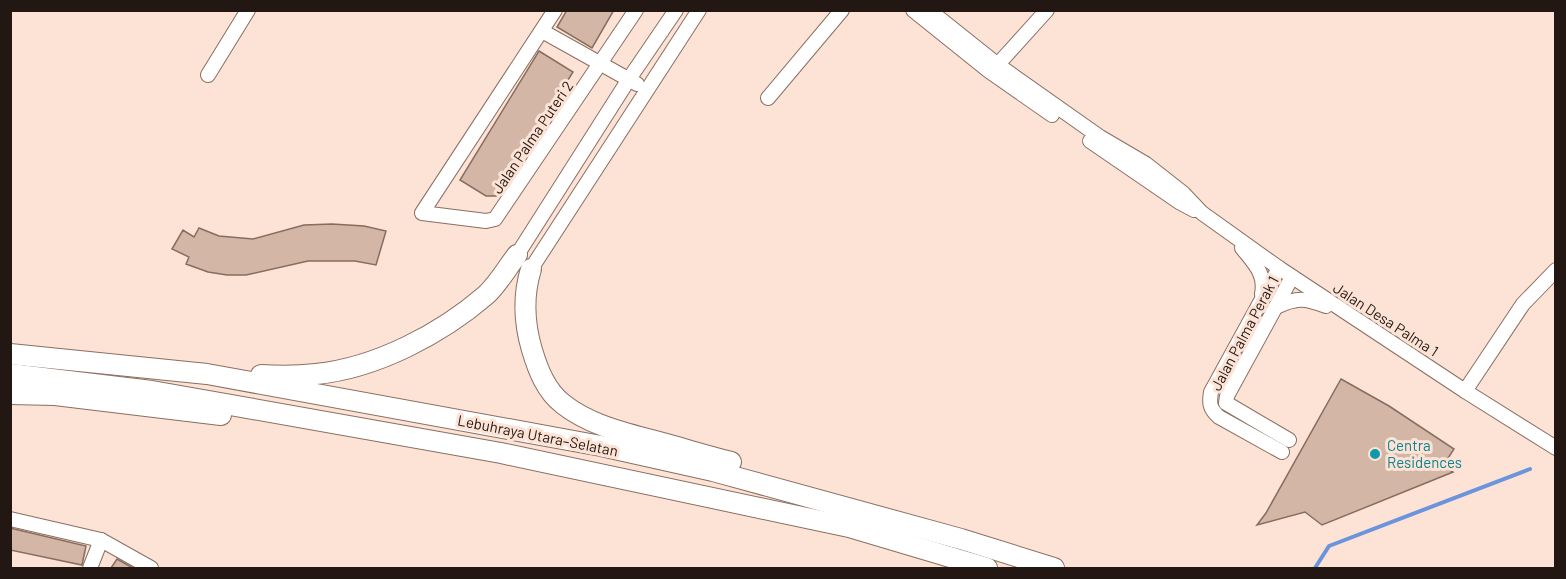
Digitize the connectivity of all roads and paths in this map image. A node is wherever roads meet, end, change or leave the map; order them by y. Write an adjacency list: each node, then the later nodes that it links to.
1 (248, 10): 13 (street)
2 (555, 10): 10 (street)
3 (636, 10): 11 (street, Jalan Palma Puteri 2)
4 (676, 10): 14 (street)
5 (699, 10): 15 (street)
6 (843, 10): 16 (street)
7 (913, 10): 12 (street, Jalan Desa Palma 1)
8 (929, 10): 12 (street, Jalan Desa Palma 1)
9 (1047, 10): 12 (street)
10 (542, 31): 11 (street); 11 (street, Jalan Palma Puteri 2)
11 (600, 65): 14 (street)
12 (995, 69): 17 (street, Jalan Desa Palma 1)
13 (208, 75)
14 (629, 79): 15 (street); 18 (street)
15 (646, 89): 18 (street)
16 (768, 98)
17 (1232, 236): 19 (street, Jalan Desa Palma 1); 22 (street)
18 (524, 262): 27 (highway); 35 (highway)
19 (1279, 268): 21 (street, Jalan Desa Palma 1); 22 (street, Jalan Palma Perak 1)
20 (1556, 270): 28 (street)
21 (1292, 277): 23 (street, Jalan Palma Perak 1); 24 (street, Jalan Desa Palma 1)
22 (1261, 302): 30 (street, Jalan Palma Perak 1)
23 (1276, 307): 24 (street); 30 (street, Jalan Palma Perak 1)
24 (1350, 316): 28 (street, Jalan Desa Palma 1)
25 (10, 354): 27 (highway, Lebuhraya Utara–Selatan)
26 (10, 374): 31 (highway, Lebuhraya Utara–Selatan)
27 (207, 375): 35 (highway, Lebuhraya Utara–Selatan)
28 (1465, 391): 33 (street, Jalan Desa Palma 1)
29 (10, 394): 31 (highway)
30 (1259, 432): 32 (street, Jalan Palma Perak 1)
31 (414, 438): 39 (highway, Lebuhraya Utara–Selatan)
32 (1285, 446)
33 (1556, 448)
34 (10, 519): 36 (street)
35 (961, 539): 40 (highway, Lebuhraya Utara–Selatan)
36 (100, 540): 37 (street); 38 (street)
37 (90, 568)
38 (151, 568)
39 (987, 568)
40 (1054, 568)

